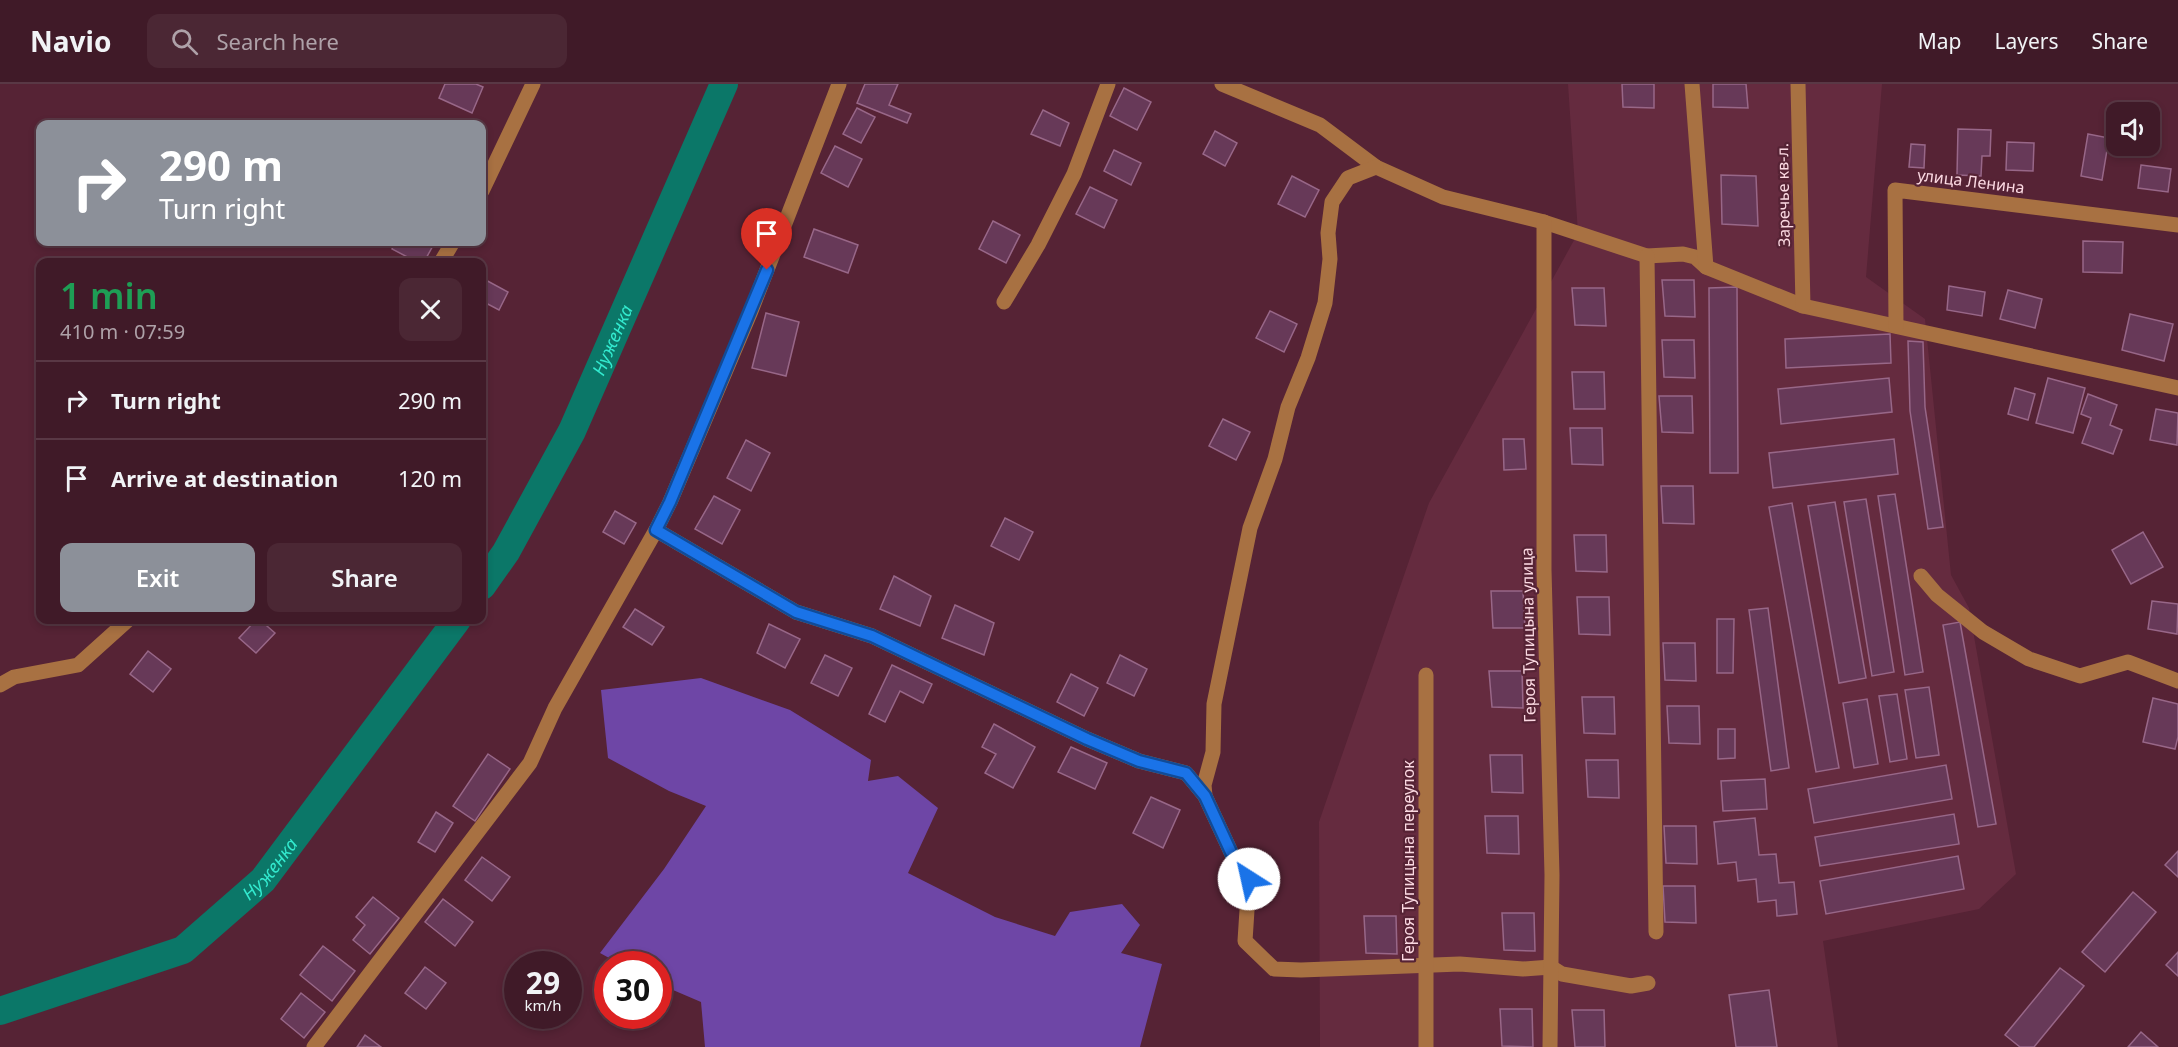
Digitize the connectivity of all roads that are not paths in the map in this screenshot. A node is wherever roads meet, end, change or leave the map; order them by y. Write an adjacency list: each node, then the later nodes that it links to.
1 (533, 84): 8 (street)
2 (840, 84): 17 (street)
3 (1108, 84): 13 (street)
4 (1222, 84): 7 (street)
5 (1692, 84): 12 (street)
6 (1798, 84): 14 (street, Заречье кв-л.)
7 (1376, 167): 9 (street); 23 (street)
8 (486, 183)
9 (1544, 222): 11 (street); 26 (street, Героя Тупицына улица)
10 (2178, 225): 15 (street, улица Ленина)
11 (1647, 256): 12 (street); 24 (street)
12 (1706, 267): 14 (street)
13 (1004, 302)
14 (1803, 306): 15 (street)
15 (1896, 326): 16 (street)
16 (2178, 388)
17 (656, 530): 23 (street); 28 (street)
18 (1921, 576): 21 (street)
19 (124, 624): 22 (street)
20 (1426, 675): 25 (street, Героя Тупицына переулок)
21 (2178, 681)
22 (0, 685)
23 (1205, 796): 25 (street)
24 (1656, 932)
25 (1425, 965): 26 (street); 29 (street, Героя Тупицына переулок)
26 (1551, 967): 27 (street); 30 (street, Героя Тупицына улица)
27 (1648, 983)
28 (314, 1047)
29 (1426, 1047)
30 (1550, 1047)

